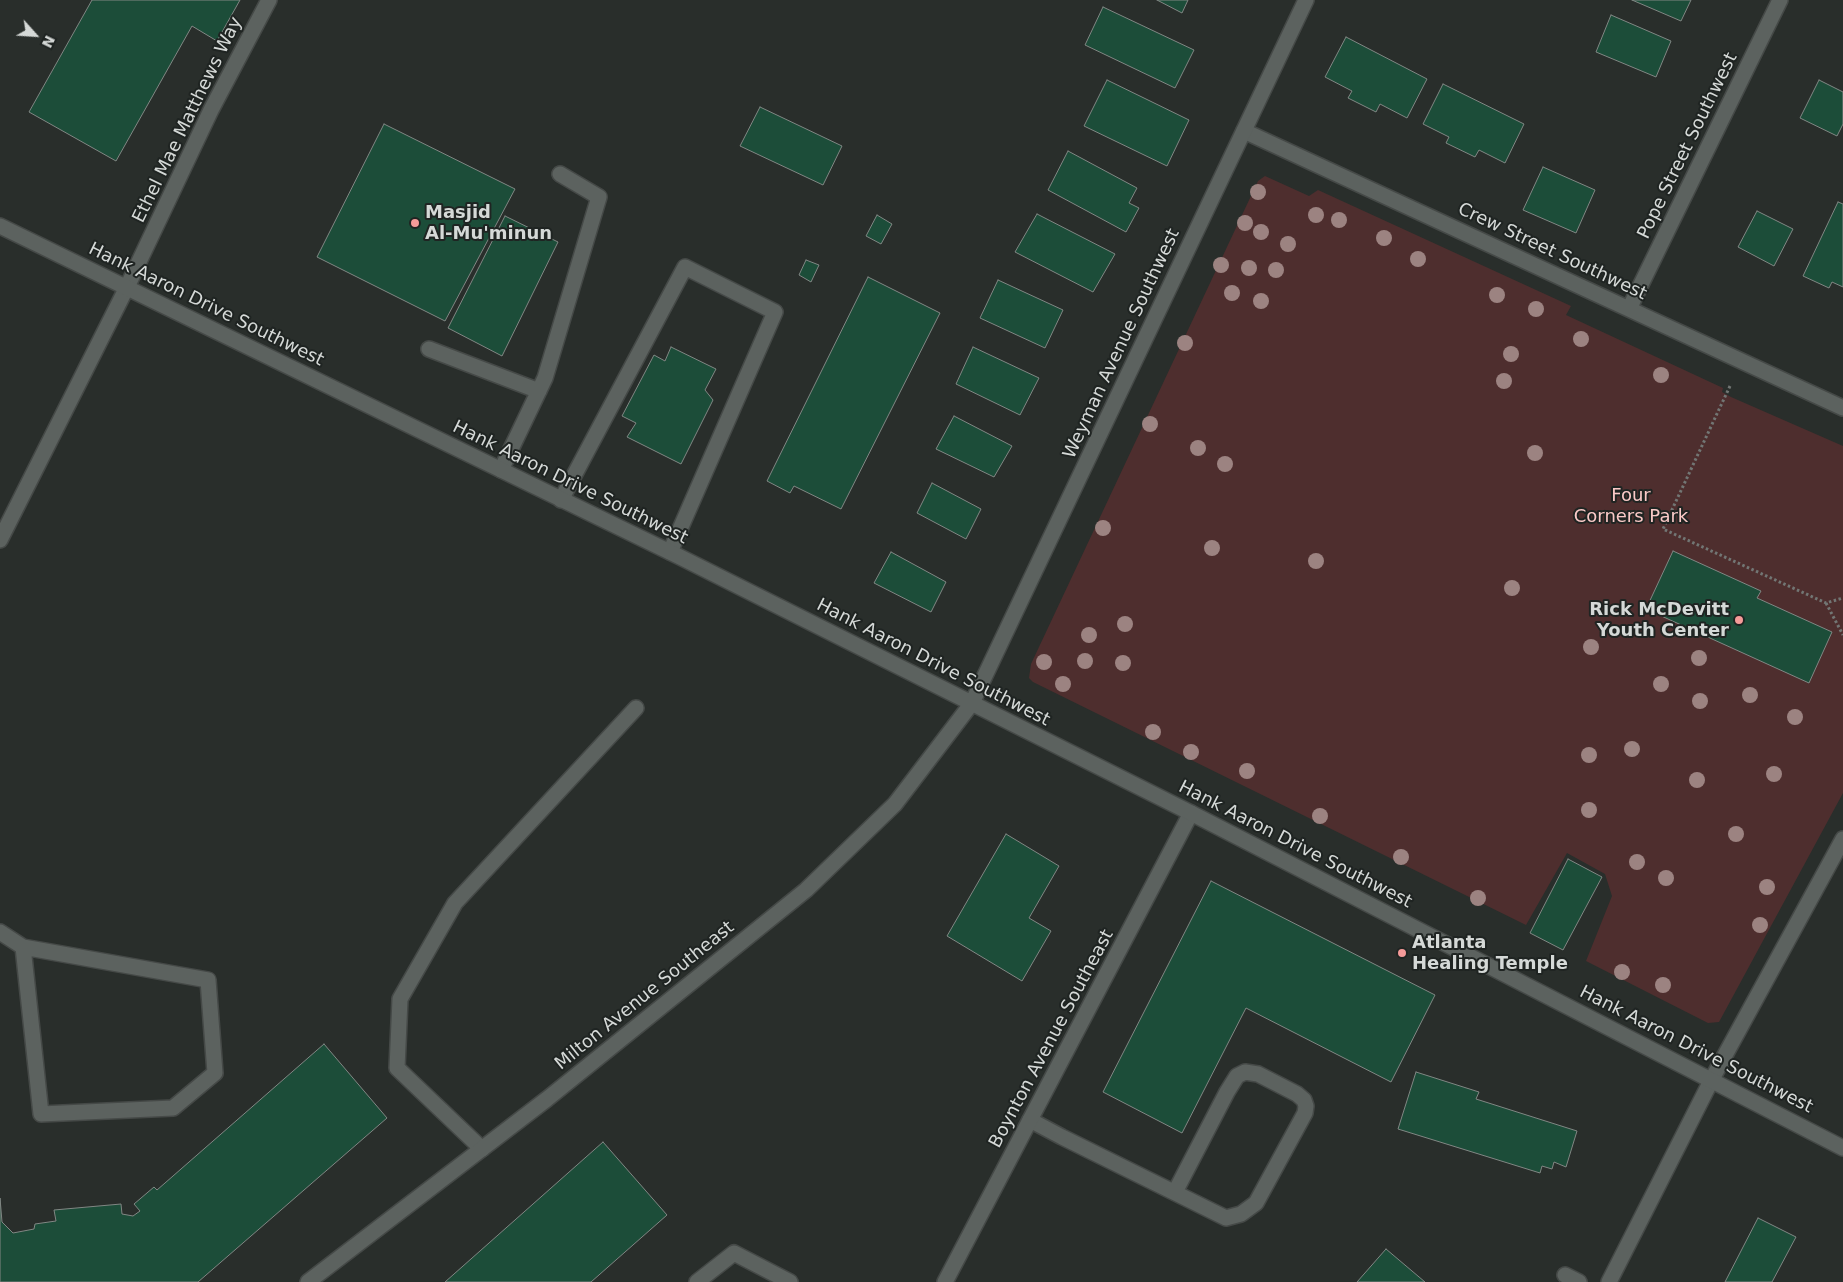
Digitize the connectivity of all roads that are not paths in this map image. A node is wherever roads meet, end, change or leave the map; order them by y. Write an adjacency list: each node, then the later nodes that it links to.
1 (269, 0): 7 (street, Ethel Mae Matthews Way)
2 (1306, 0): 4 (street, Weyman Avenue Southwest)
3 (1780, 0): 8 (street, Pope Street Southwest)
4 (1244, 131): 8 (street, Crew Street Southwest); 16 (street, Weyman Avenue Southwest)
5 (560, 174): 10 (street)
6 (0, 226): 7 (street, Hank Aaron Drive Southwest)
7 (127, 288): 12 (street, Hank Aaron Drive Southwest); 14 (street, Ethel Mae Matthews Way)
8 (1629, 309): 11 (street, Crew Street Southwest)
9 (429, 349): 10 (street)
10 (539, 391): 12 (street)
11 (1843, 408)
12 (500, 470): 13 (street, Hank Aaron Drive Southwest)
13 (561, 500): 15 (street, Hank Aaron Drive Southwest); 15 (street)
14 (0, 540)
15 (670, 552): 16 (street, Hank Aaron Drive Southwest)
16 (972, 703): 18 (street, Hank Aaron Drive Southwest); 25 (street, Milton Avenue Southeast)
17 (636, 708): 25 (street)
18 (1191, 813): 22 (street, Hank Aaron Drive Southwest); 23 (street, Boynton Avenue Southeast)
19 (1843, 839): 22 (street)
20 (0, 932): 21 (street)
21 (23, 947): 21 (street)
22 (1712, 1079): 24 (street, Hank Aaron Drive Southwest); 31 (street)
23 (1030, 1120): 26 (street); 30 (street, Boynton Avenue Southeast)
24 (1843, 1148)
25 (482, 1149): 28 (street, Milton Avenue Southeast)
26 (1175, 1192): 26 (street)
27 (786, 1281): 29 (street)
28 (308, 1282)
29 (697, 1282)
30 (945, 1282)
31 (1609, 1282)

